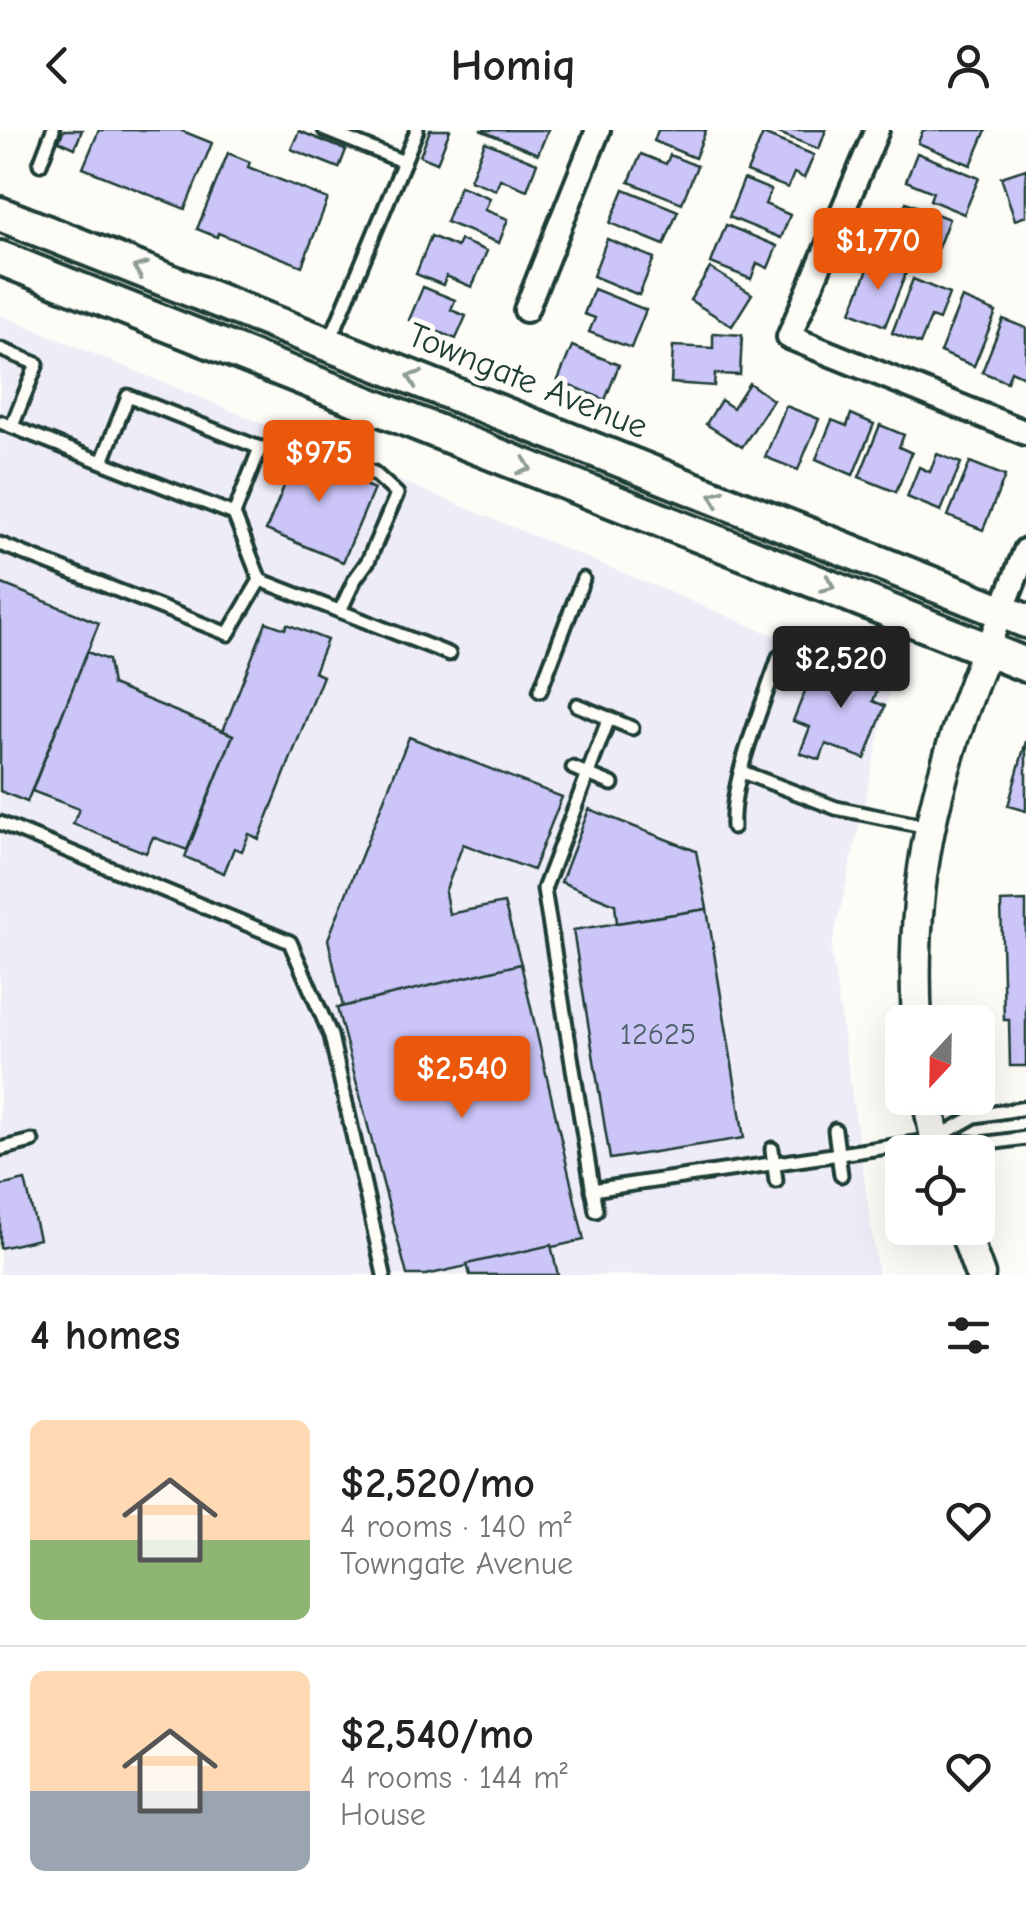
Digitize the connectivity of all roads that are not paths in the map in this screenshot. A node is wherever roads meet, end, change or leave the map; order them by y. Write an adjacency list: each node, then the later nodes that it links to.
1 (53, 130): 7 (lane)
2 (325, 130): 6 (lane)
3 (417, 130): 6 (lane)
4 (598, 130): 11 (street)
5 (877, 130): 16 (street)
6 (404, 162): 12 (lane)
7 (40, 164)
8 (0, 214): 12 (main road, Towngate Avenue, one-way to 8)
9 (0, 258): 10 (main road)
10 (136, 310): 12 (main road); 19 (main road)
11 (526, 310)
12 (328, 344): 14 (main road, Towngate Avenue, one-way to 12)
13 (0, 348): 15 (lane)
14 (490, 409): 19 (main road); 28 (main road, Towngate Avenue, one-way to 14)
15 (6, 424): 21 (lane)
16 (1026, 432)
17 (301, 446): 18 (lane)
18 (260, 448): 21 (lane); 22 (lane)
19 (476, 448): 29 (main road, one-way to 29)
20 (321, 453): 27 (lane)
21 (102, 462): 22 (lane)
22 (234, 514): 26 (lane)
23 (0, 544): 26 (lane)
24 (1026, 550): 28 (street)
25 (583, 578): 33 (lane)
26 (260, 580): 27 (lane)
27 (340, 611): 30 (lane)
28 (1014, 616): 29 (street)
29 (987, 649): 32 (main road); 43 (street)
30 (449, 654)
31 (779, 656): 38 (lane)
32 (1026, 664)
33 (540, 690)
34 (577, 705): 35 (lane)
35 (609, 718): 36 (lane); 39 (lane)
36 (632, 728)
37 (573, 768): 39 (lane)
38 (742, 772): 42 (lane); 43 (lane)
39 (588, 774): 40 (lane); 58 (lane)
40 (612, 784)
41 (0, 824): 61 (lane)
42 (733, 826)
43 (928, 827): 44 (street)
44 (917, 1005)
45 (1026, 1108): 47 (lane)
46 (834, 1130): 54 (lane)
47 (950, 1135)
48 (1026, 1138): 50 (lane)
49 (32, 1141): 52 (lane)
50 (995, 1142)
51 (772, 1148): 55 (lane)
52 (0, 1149)
53 (885, 1150): 54 (lane)
54 (838, 1154): 55 (lane); 56 (lane)
55 (774, 1164): 57 (lane); 58 (lane)
56 (841, 1174)
57 (776, 1181)
58 (592, 1190): 59 (lane)
59 (596, 1211)
60 (969, 1245): 62 (street)
61 (384, 1275)
62 (980, 1275)

